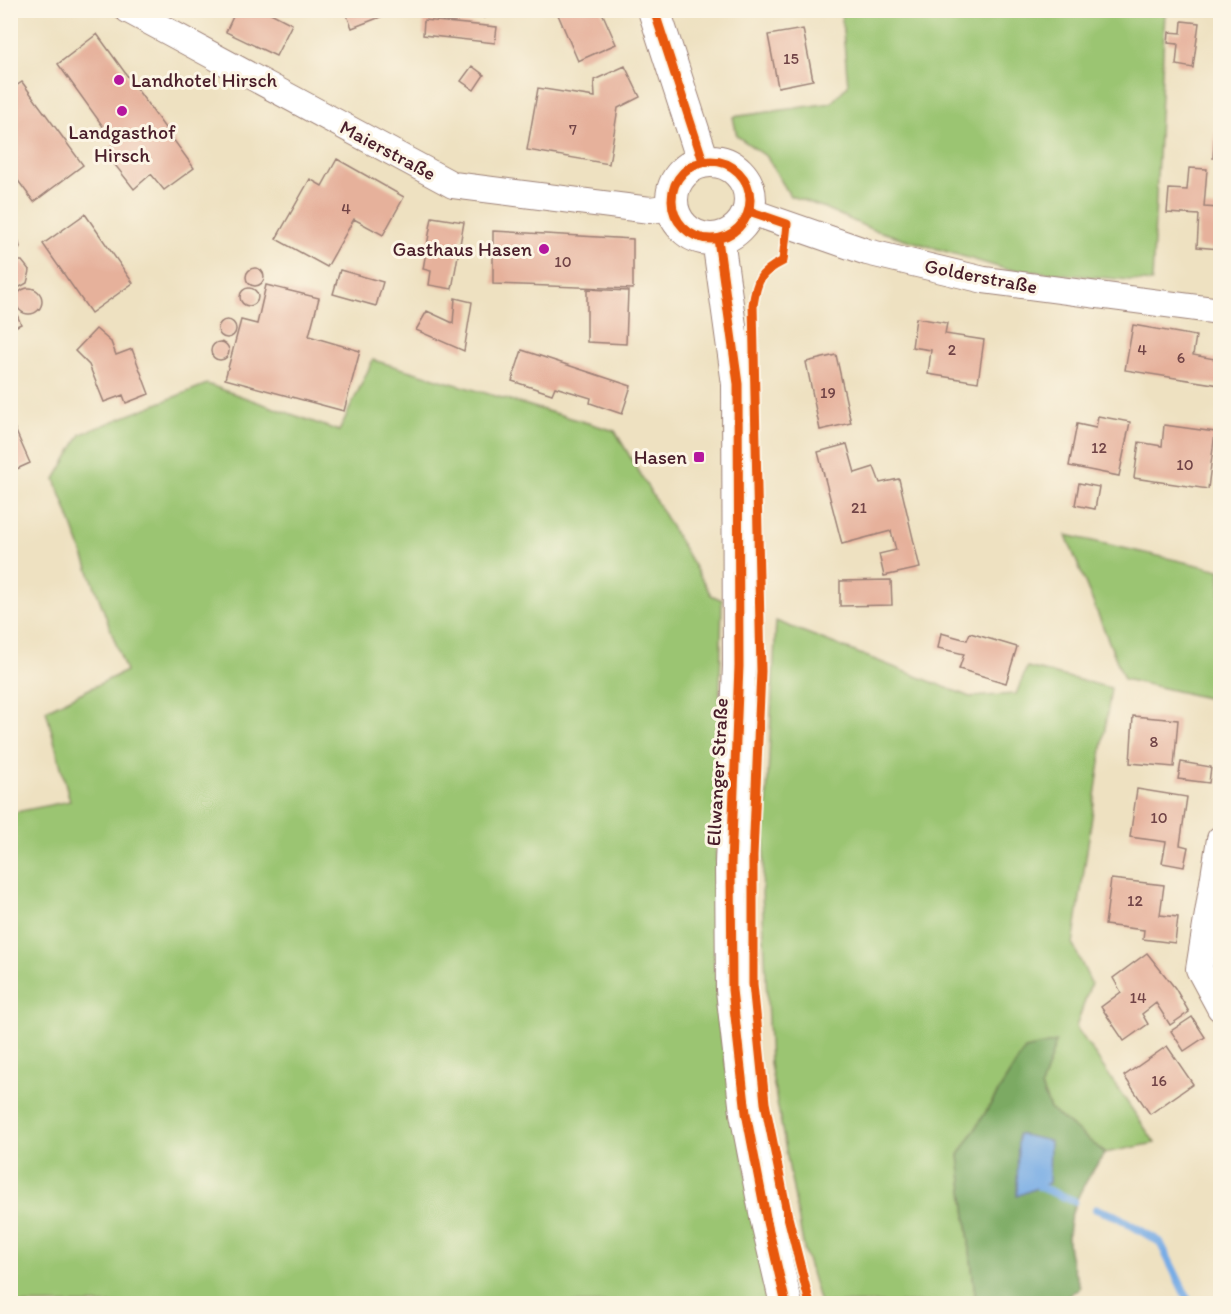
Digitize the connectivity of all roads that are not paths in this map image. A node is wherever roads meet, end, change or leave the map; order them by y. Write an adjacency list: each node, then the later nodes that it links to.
1 (128, 10): 4 (street, Maierstraße)
2 (654, 10): 3 (street)
3 (703, 161): 4 (street); 5 (street)
4 (672, 207): 6 (street)
5 (749, 211): 6 (street); 7 (street, Golderstraße)
6 (718, 239): 10 (street, Ellwanger Straße)
7 (1221, 311)
8 (1221, 839): 9 (street)
9 (1221, 1008)
10 (786, 1304)

